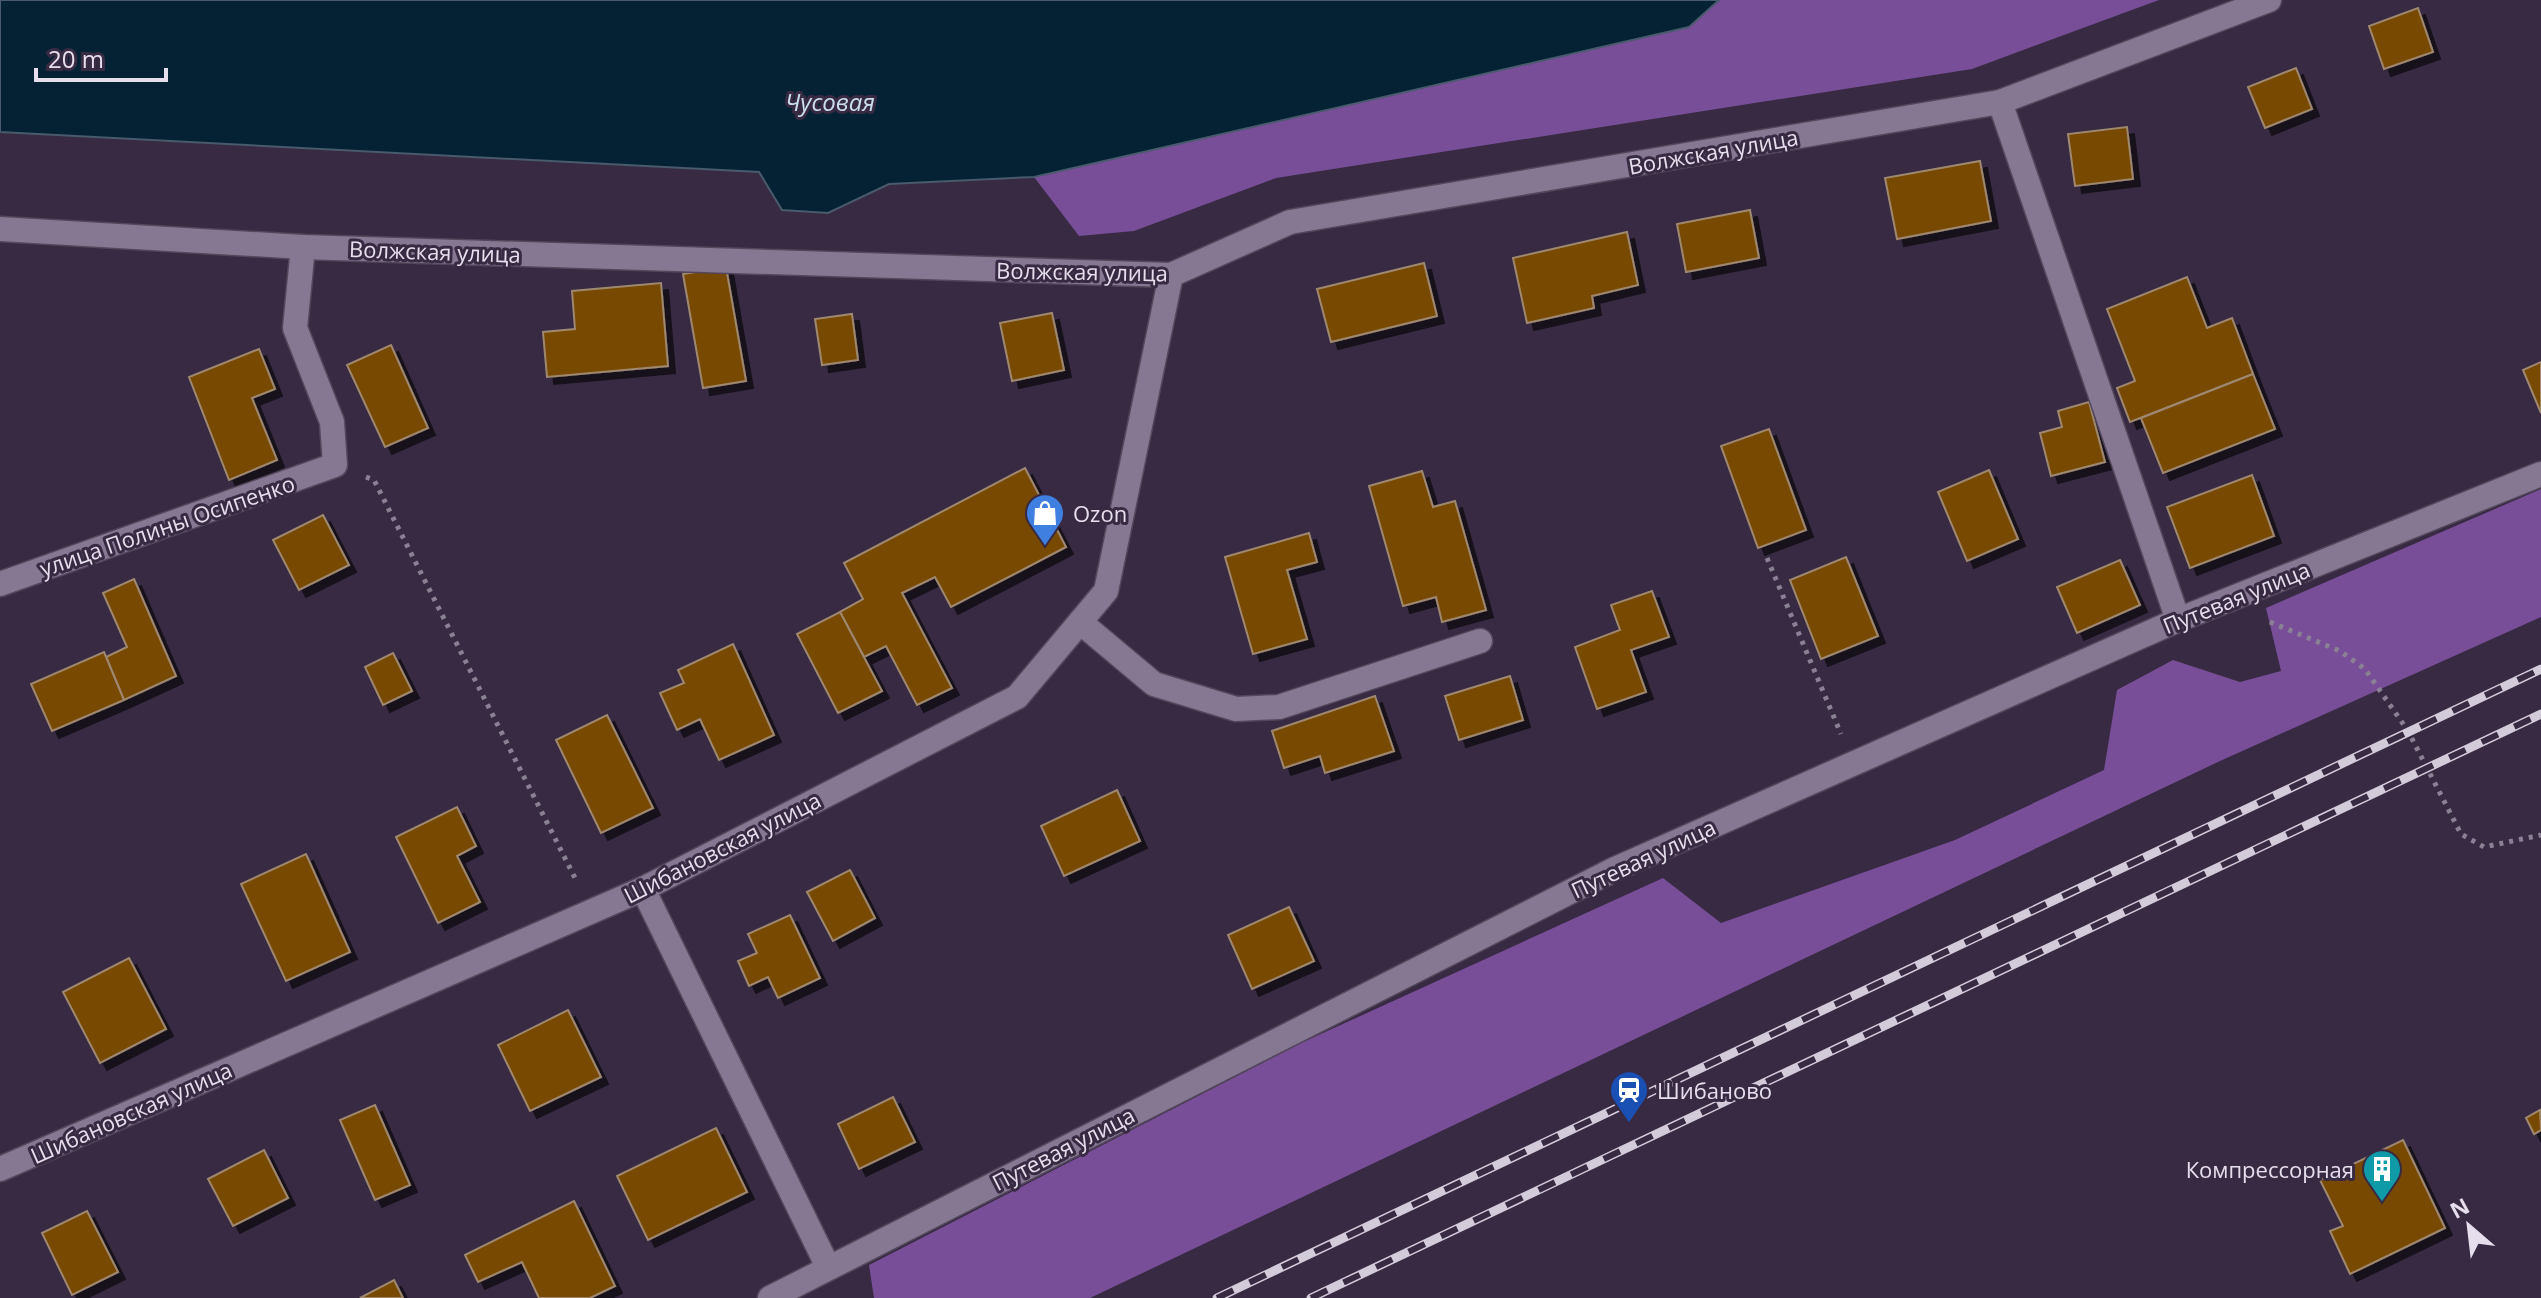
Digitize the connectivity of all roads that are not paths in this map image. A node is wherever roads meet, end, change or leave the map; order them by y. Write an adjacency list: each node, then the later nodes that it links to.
1 (2269, 0): 2 (street, Волжская улица)
2 (2000, 102): 5 (street, Волжская улица); 8 (street)
3 (0, 229): 4 (street, Волжская улица)
4 (303, 247): 5 (street, Волжская улица); 7 (street, улица Полины Осипенко)
5 (1171, 275): 9 (street, Шибановская улица)
6 (2541, 474): 8 (street, Путевая улица)
7 (0, 584)
8 (2178, 620): 13 (street, Путевая улица)
9 (1080, 622): 10 (street); 11 (street, Шибановская улица)
10 (1480, 641)
11 (643, 889): 12 (street, Шибановская улица); 13 (street)
12 (0, 1169)
13 (828, 1267): 14 (street, Путевая улица)
14 (770, 1298)

